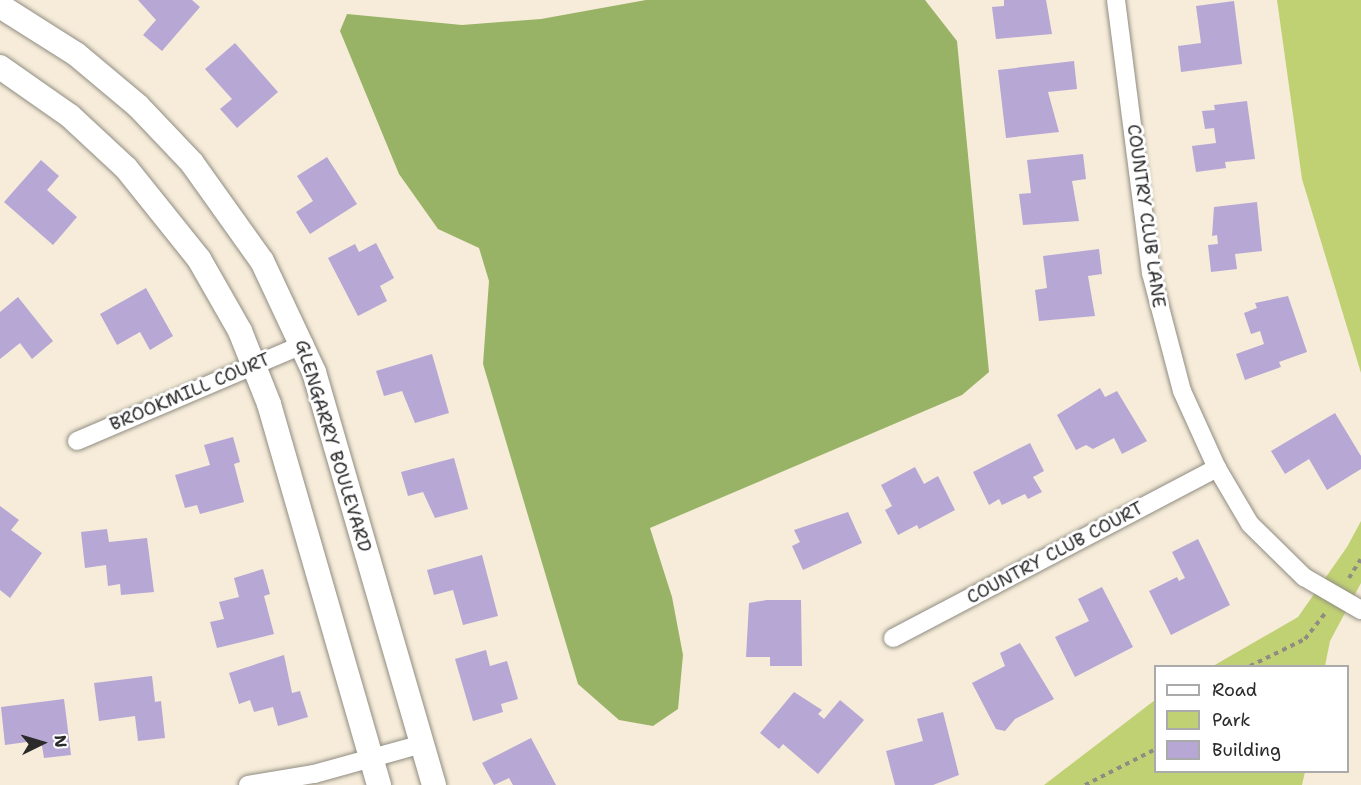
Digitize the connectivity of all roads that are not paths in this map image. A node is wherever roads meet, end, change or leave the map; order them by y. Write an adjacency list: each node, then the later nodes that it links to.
1 (1116, 0): 7 (street, COUNTRY CLUB LANE)
2 (0, 6): 4 (street, GLENGARRY BOULEVARD)
3 (0, 67): 5 (street)
4 (304, 344): 5 (street, BROOKMILL COURT); 10 (street, GLENGARRY BOULEVARD)
5 (254, 364): 6 (street, BROOKMILL COURT); 11 (street)
6 (77, 441)
7 (1217, 468): 8 (street, COUNTRY CLUB LANE); 9 (street, COUNTRY CLUB COURT)
8 (1361, 610)
9 (893, 639)
10 (422, 744): 11 (street); 14 (street, GLENGARRY BOULEVARD)
11 (371, 759): 12 (street); 13 (street)
12 (248, 785)
13 (379, 785)
14 (434, 785)

